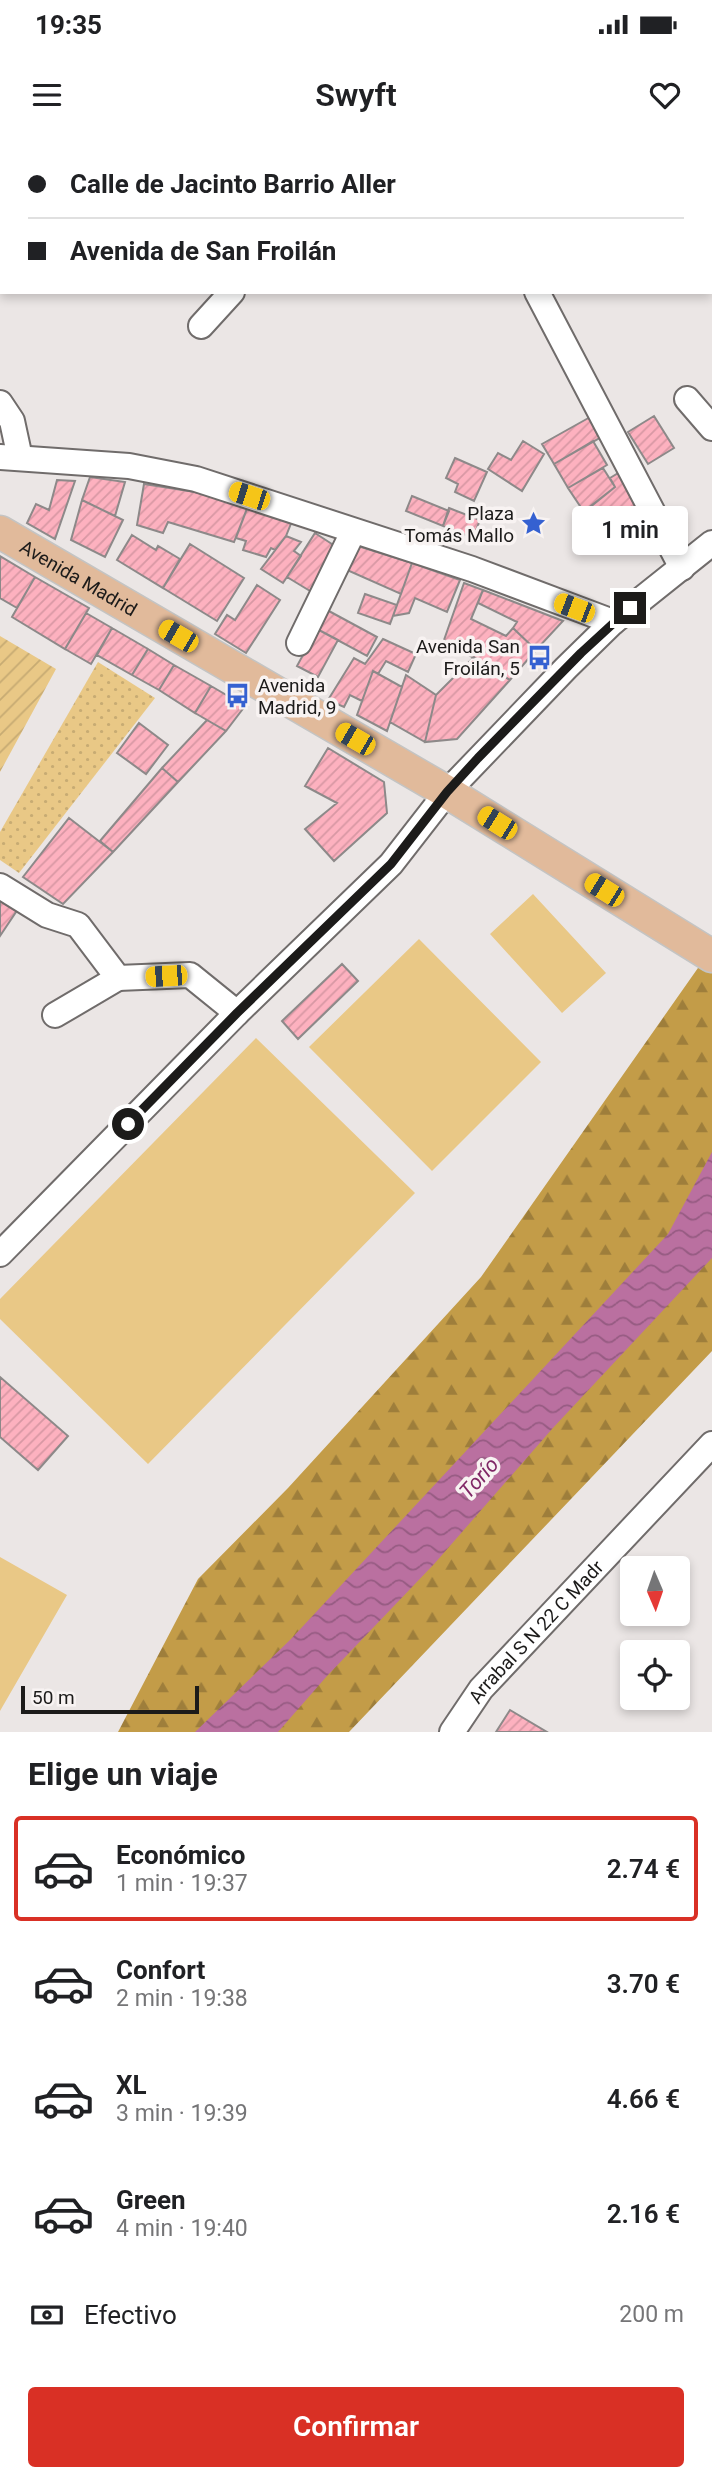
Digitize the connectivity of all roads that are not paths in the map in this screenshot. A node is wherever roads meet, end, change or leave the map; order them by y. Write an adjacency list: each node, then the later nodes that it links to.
1 (230, 294): 3 (street)
2 (538, 294): 11 (street)
3 (201, 326)
4 (687, 399): 6 (street)
5 (0, 403): 7 (street)
6 (712, 428)
7 (10, 458): 9 (street)
8 (0, 532): 14 (main road, Avenida Madrid)
9 (353, 532): 12 (street); 13 (street)
10 (712, 543): 11 (street)
11 (682, 568): 12 (street)
12 (612, 622): 14 (street)
13 (299, 643)
14 (447, 792): 16 (main road, Avenida Madrid); 18 (street)
15 (0, 886): 17 (street)
16 (712, 956)
17 (118, 978): 18 (street); 19 (street)
18 (237, 1013): 20 (street)
19 (55, 1014)
20 (0, 1254)
21 (712, 1444): 22 (street, Arrabal S N 22 C Madr)
22 (452, 1732)

